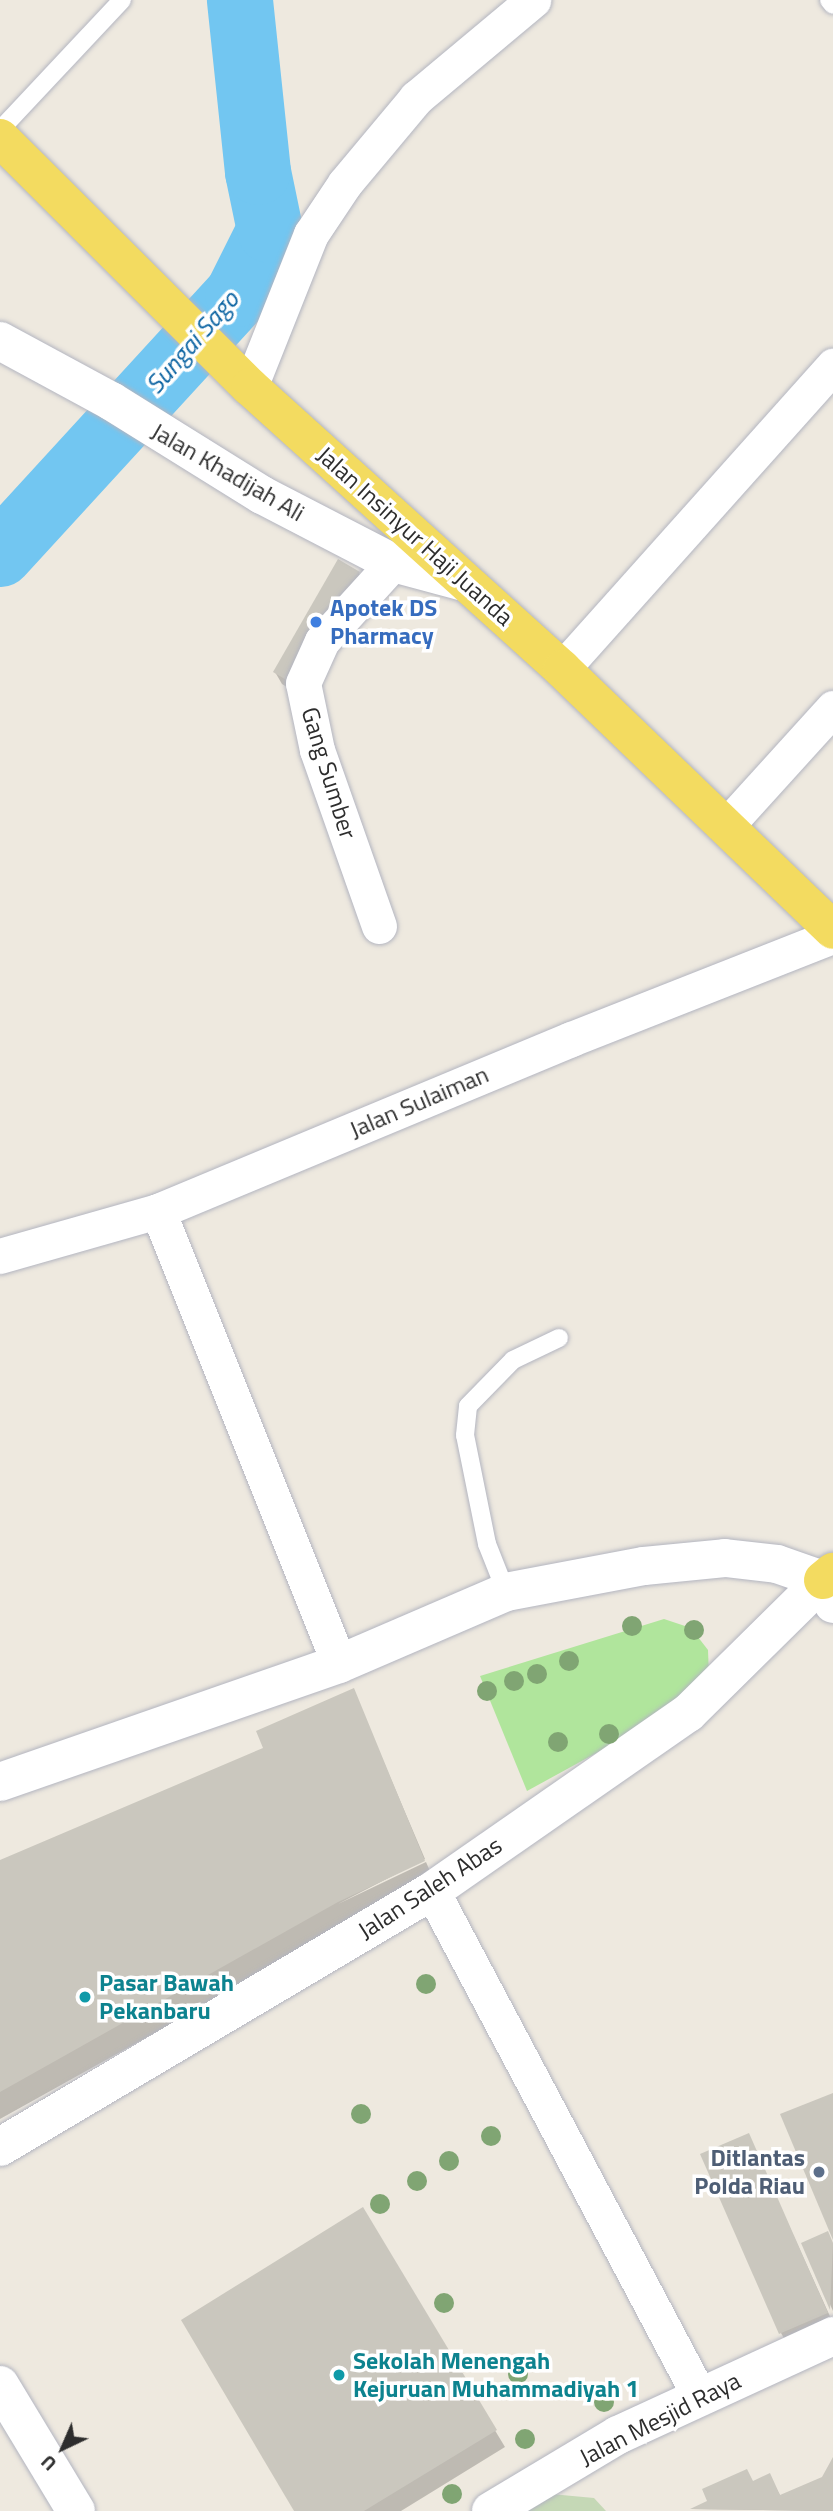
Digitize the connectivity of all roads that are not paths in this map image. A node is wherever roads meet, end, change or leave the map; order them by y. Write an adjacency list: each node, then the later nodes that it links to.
1 (122, 0): 5 (lane)
2 (533, 0): 9 (street)
3 (829, 0): 4 (lane)
4 (833, 5)
5 (0, 130)
6 (0, 138): 9 (main road, Jalan Insinyur Haji Juanda)
7 (0, 341): 10 (street, Jalan Khadijah Ali)
8 (833, 366): 12 (street)
9 (250, 387): 11 (main road, Jalan Insinyur Haji Juanda)
10 (393, 563): 11 (street, Jalan Khadijah Ali); 15 (street, Gang Sumber)
11 (464, 582): 12 (main road, Jalan Insinyur Haji Juanda)
12 (562, 669): 14 (main road, Jalan Insinyur Haji Juanda)
13 (833, 708): 14 (street)
14 (727, 825): 16 (main road, Jalan Insinyur Haji Juanda)
15 (380, 926)
16 (833, 930)
17 (833, 936): 18 (street, Jalan Sulaiman)
18 (158, 1211): 19 (street, Jalan Sulaiman); 23 (street)
19 (0, 1256)
20 (559, 1338): 22 (lane)
21 (830, 1585): 22 (street); 25 (street, Jalan Saleh Abas)
22 (506, 1592): 23 (street)
23 (339, 1664): 24 (street)
24 (0, 1782)
25 (432, 1891): 26 (street, Jalan Saleh Abas); 28 (street)
26 (0, 2147)
27 (833, 2336): 28 (street, Jalan Mesjid Raya)
28 (700, 2397): 31 (street, Jalan Mesjid Raya)
29 (4, 2400): 30 (street)
30 (76, 2511)
31 (491, 2511)

